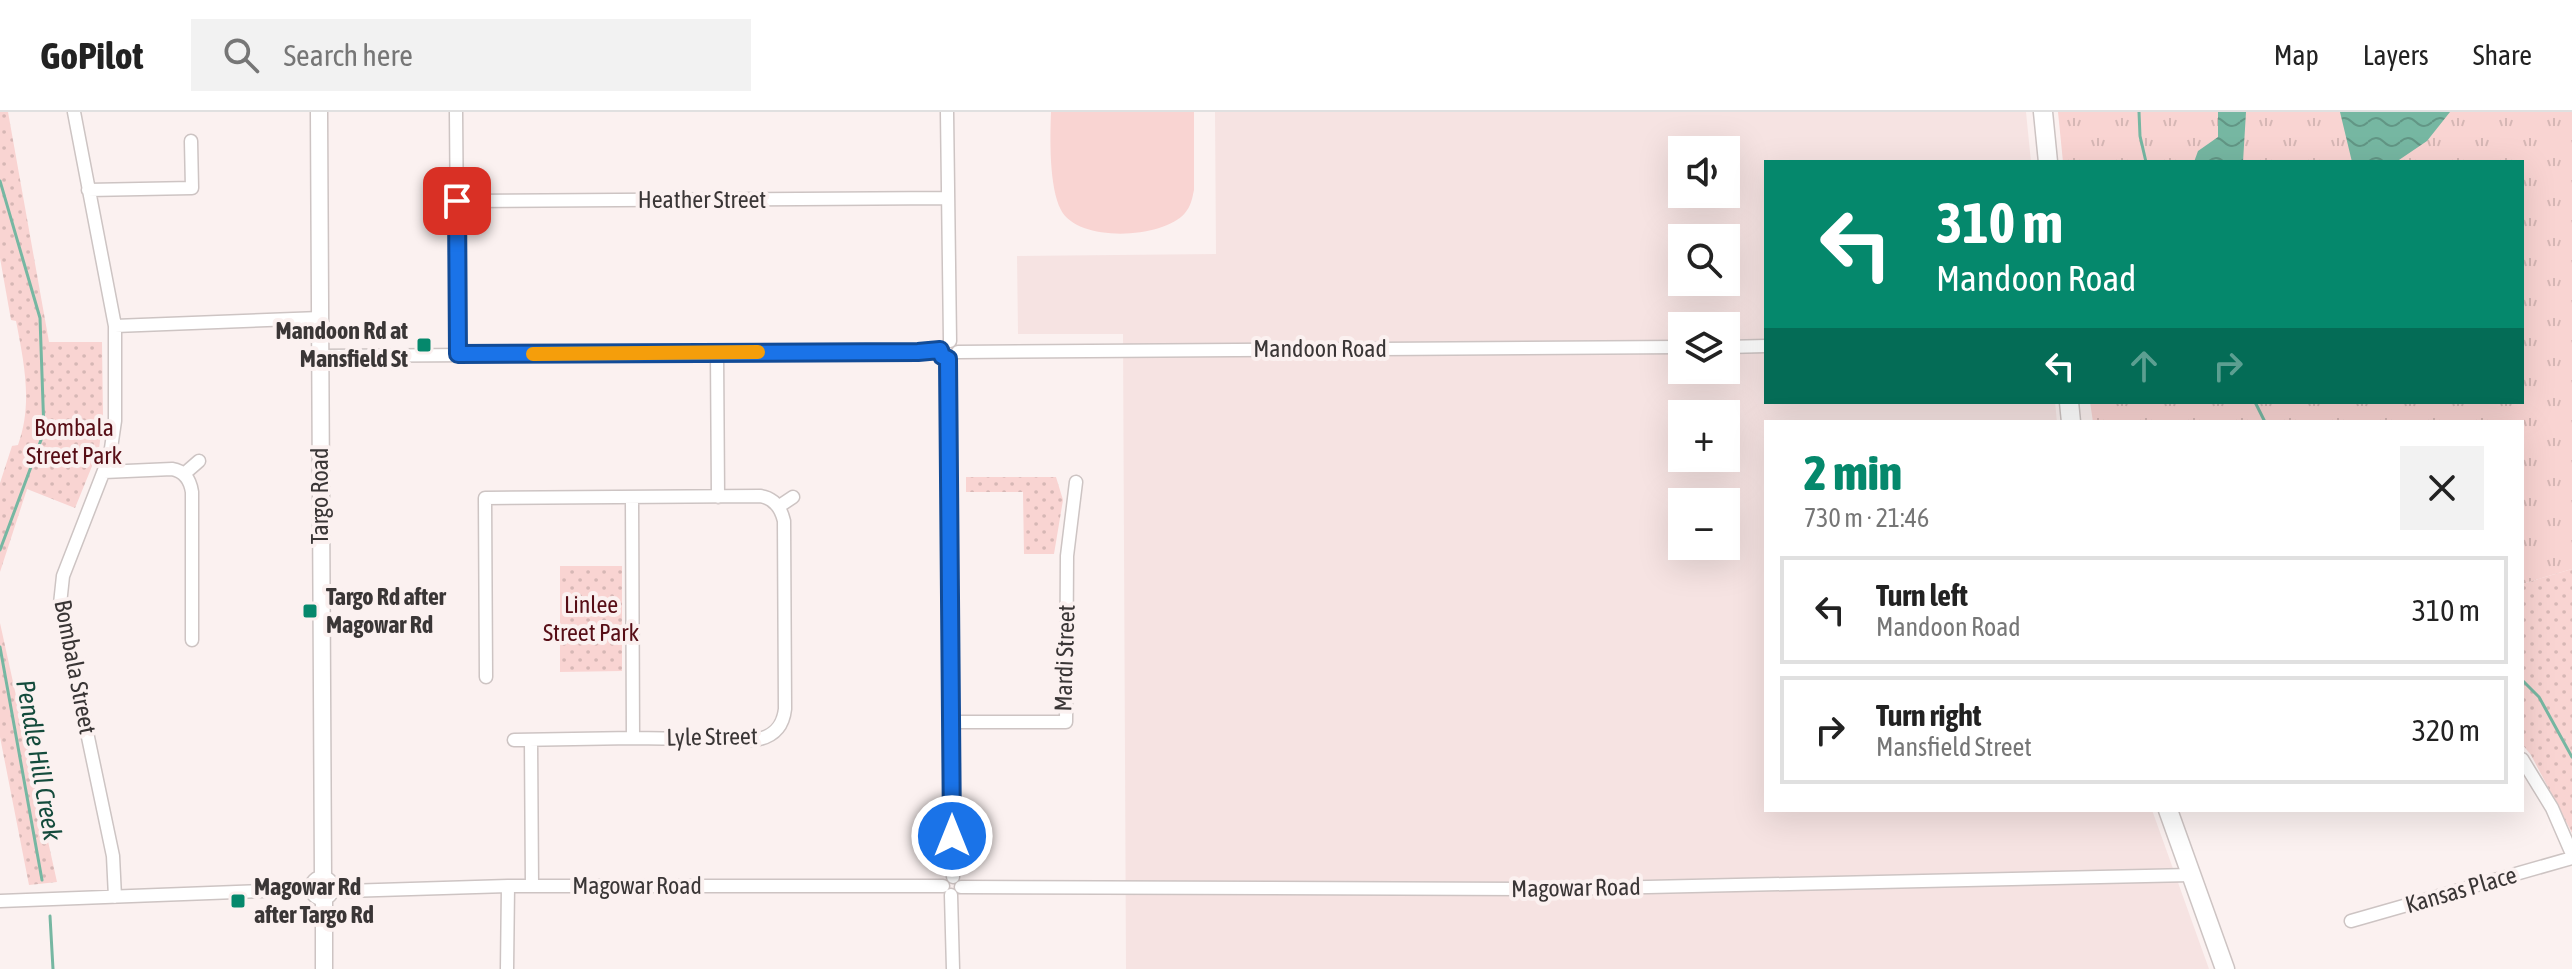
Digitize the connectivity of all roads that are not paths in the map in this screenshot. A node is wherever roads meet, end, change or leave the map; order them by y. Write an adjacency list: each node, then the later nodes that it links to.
1 (74, 112): 8 (street, Bombala Street)
2 (319, 112): 11 (street, Targo Road)
3 (456, 112): 10 (street)
4 (947, 112): 9 (street)
5 (2043, 112): 7 (main road)
6 (191, 141): 8 (street)
7 (2048, 160)
8 (88, 190): 12 (street, Bombala Street)
9 (948, 198): 10 (street, Heather Street); 16 (street)
10 (457, 201): 18 (street)
11 (320, 318): 12 (street); 19 (street, Targo Road)
12 (115, 326): 21 (street, Bombala Street)
13 (1764, 346): 15 (street)
14 (1668, 347): 16 (street, Mandoon Road)
15 (1740, 347)
16 (949, 351): 17 (street, Mandoon Road); 30 (street)
17 (717, 352): 18 (street, Mandoon Road); 24 (street)
18 (458, 354): 19 (street, Mandoon Road)
19 (320, 356): 41 (street, Targo Road)
20 (199, 461): 22 (street)
21 (104, 472): 22 (street); 42 (street, Bombala Street)
22 (184, 474): 28 (street)
23 (1076, 482): 30 (street, Mardi Street)
24 (718, 497): 26 (street); 27 (street)
25 (793, 497): 27 (street)
26 (632, 498): 29 (street); 31 (street)
27 (778, 507): 31 (street, Lyle Street)
28 (192, 640)
29 (486, 677)
30 (951, 722): 40 (street)
31 (633, 738): 33 (street, Lyle Street)
32 (514, 740): 33 (street, Lyle Street)
33 (531, 740): 39 (street)
34 (2524, 762): 36 (street)
35 (2169, 812): 37 (main road)
36 (2572, 856): 44 (street, Kansas Place)
37 (2191, 875): 40 (street, Magowar Road); 48 (main road)
38 (508, 886): 39 (street, Magowar Road); 41 (street, Magowar Road); 46 (street)
39 (532, 886): 40 (street, Magowar Road)
40 (952, 886): 47 (street)
41 (323, 888): 42 (street, Magowar Road); 45 (street, Targo Road)
42 (115, 897): 43 (street, Magowar Road)
43 (0, 901)
44 (2351, 921)
45 (324, 969)
46 (507, 969)
47 (953, 969)
48 (2225, 969)

